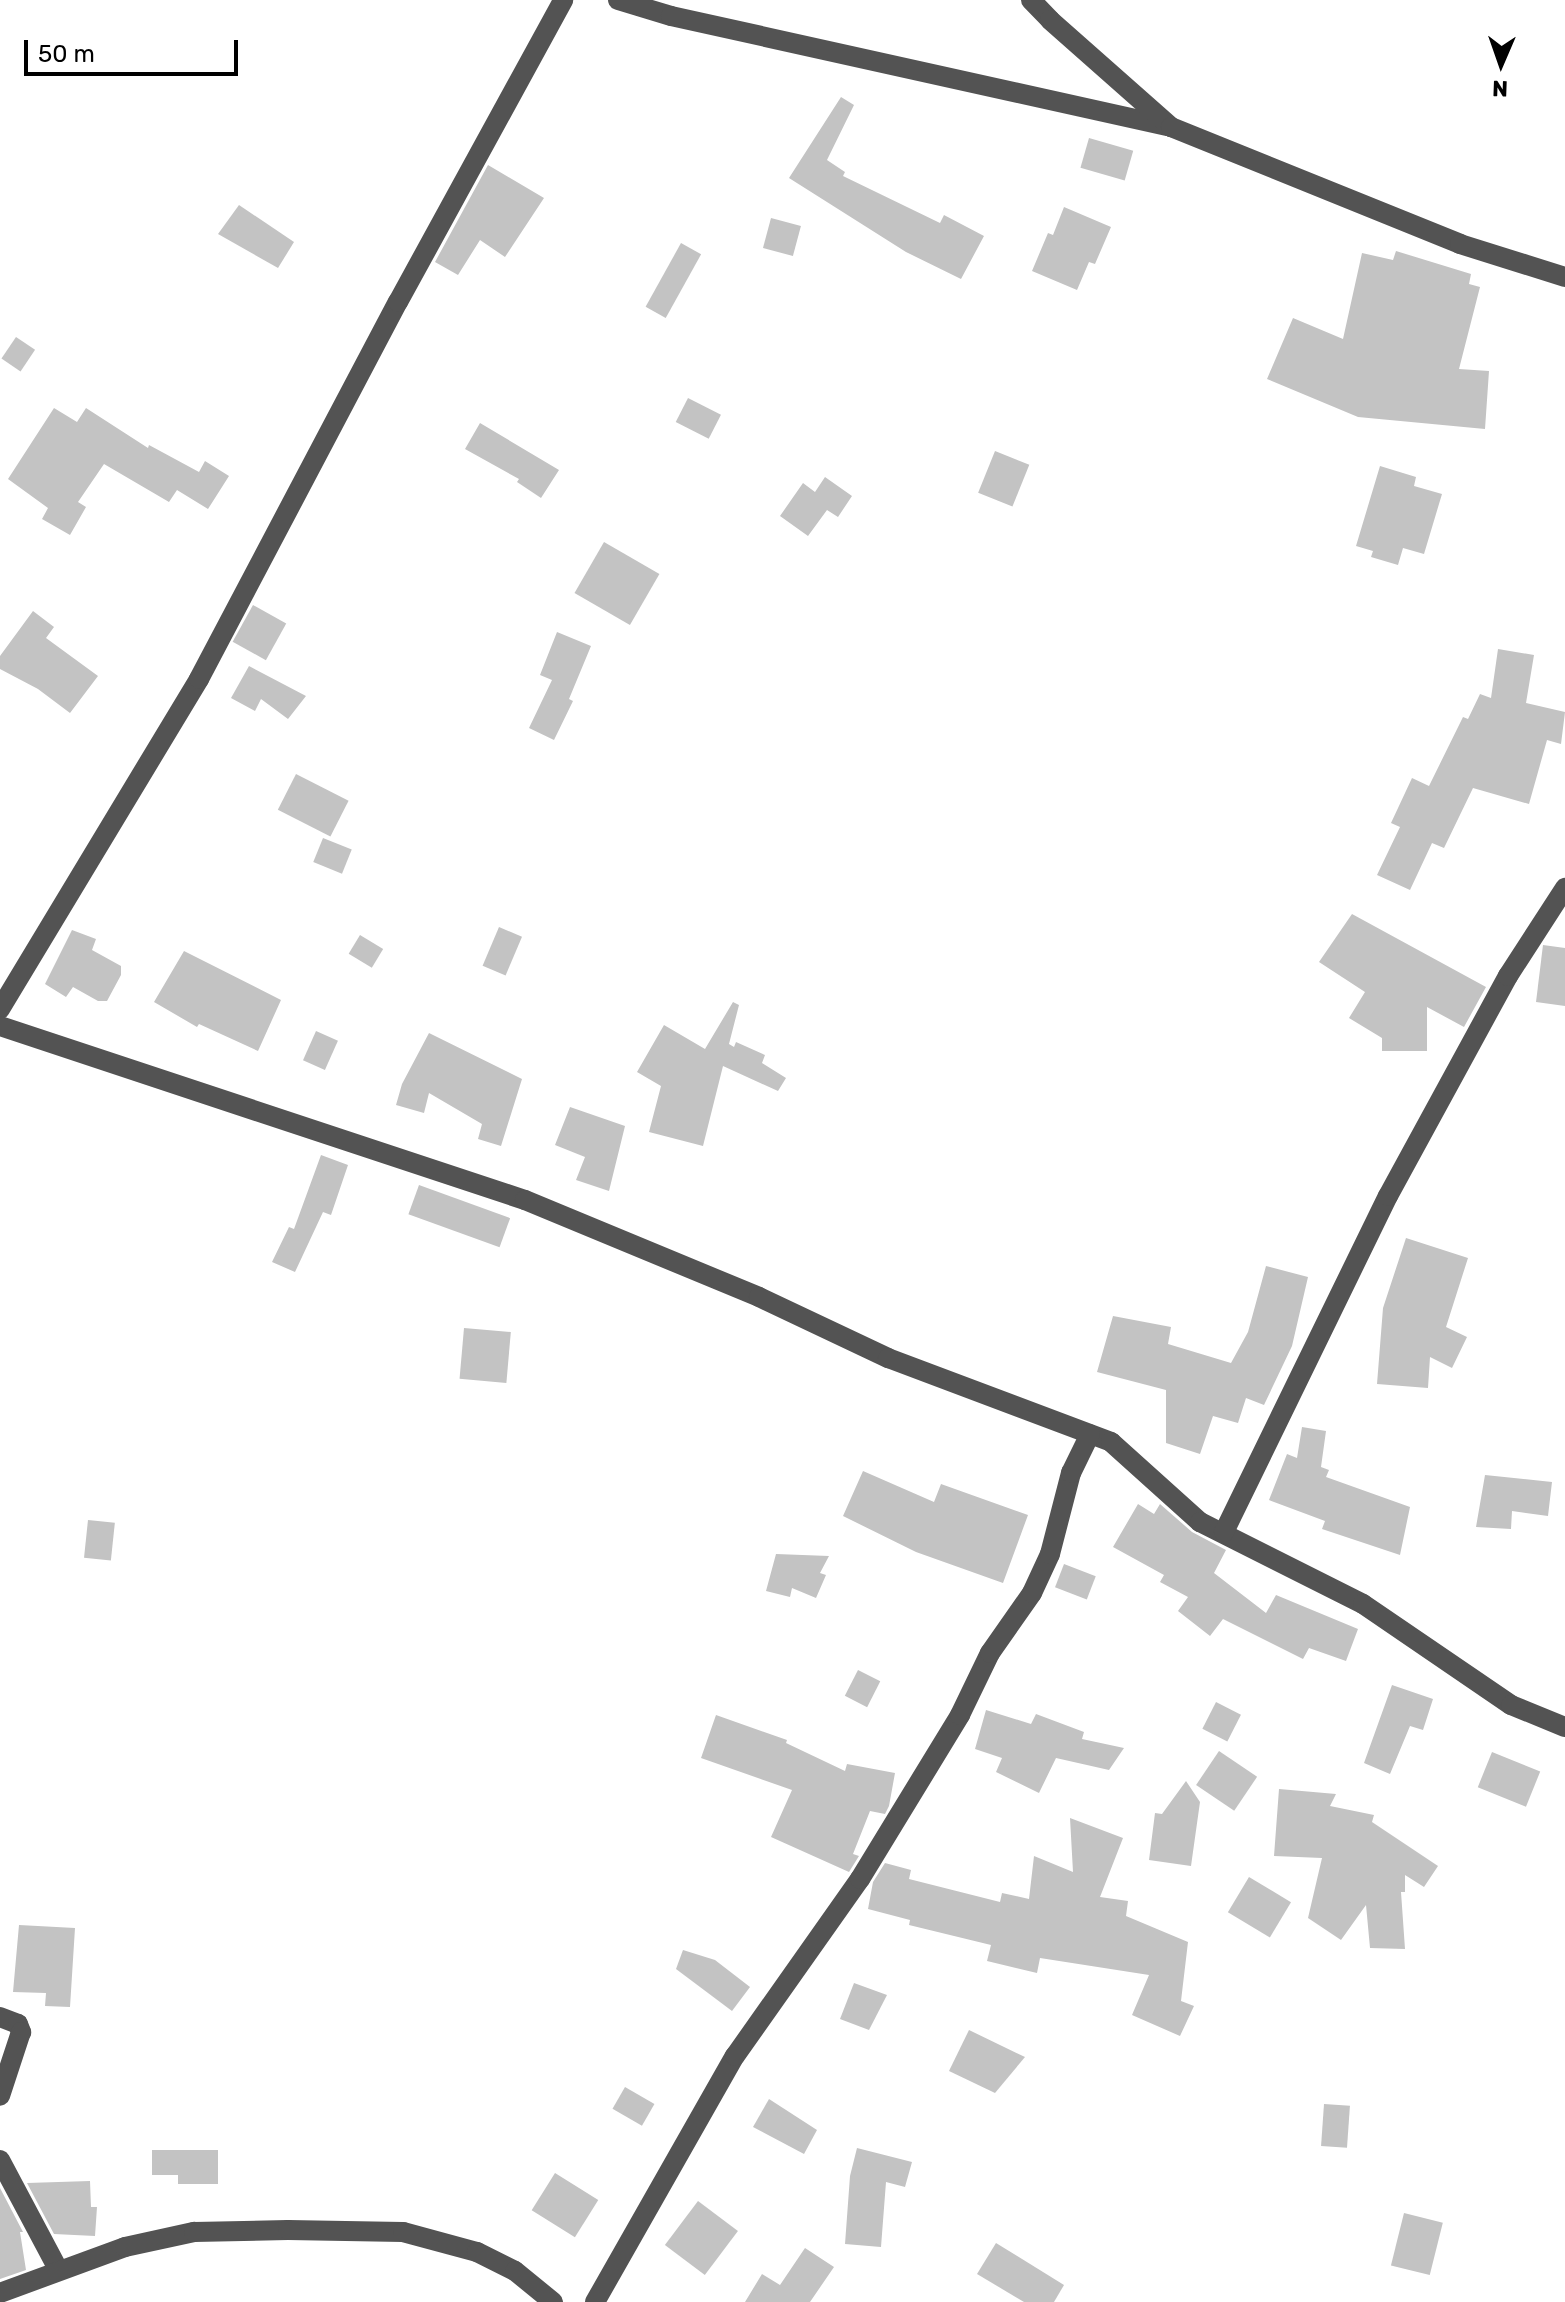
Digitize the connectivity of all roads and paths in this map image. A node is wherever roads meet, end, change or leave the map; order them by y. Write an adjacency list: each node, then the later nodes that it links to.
1 (563, 0): 7 (street)
2 (618, 0): 4 (street)
3 (1031, 0): 4 (street)
4 (1171, 127): 5 (street)
5 (1565, 277)
6 (1565, 888): 10 (street)
7 (0, 1009)
8 (0, 1026): 9 (street)
9 (1090, 1434): 10 (street); 18 (street)
10 (1224, 1532): 11 (street)
11 (1565, 1727)
12 (0, 2017): 13 (street)
13 (0, 2096)
14 (0, 2160): 15 (street)
15 (58, 2269): 16 (street); 17 (street)
16 (0, 2293)
17 (553, 2302)
18 (595, 2302)

